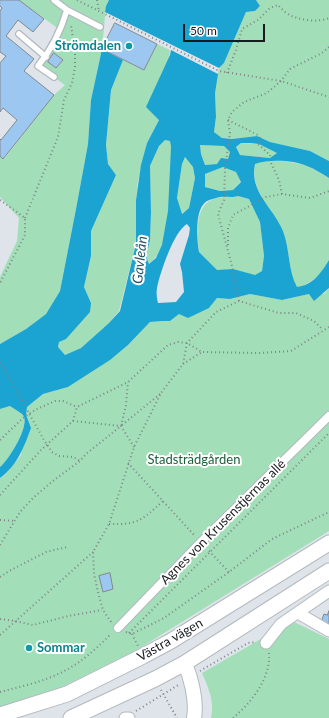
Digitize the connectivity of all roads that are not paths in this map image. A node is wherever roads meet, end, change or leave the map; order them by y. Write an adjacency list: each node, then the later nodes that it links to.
1 (54, 0): 2 (lane)
2 (67, 10): 3 (lane); 5 (lane)
3 (100, 27)
4 (19, 34): 5 (lane)
5 (46, 57): 6 (lane)
6 (54, 77)
7 (329, 416): 12 (street, Agnes von Krusenstjernas allé)
8 (329, 543): 14 (main road, Västra vägen)
9 (329, 570): 16 (main road, Västra vägen)
10 (329, 591): 11 (street)
11 (298, 613): 13 (street); 15 (street)
12 (118, 628)
13 (329, 631)
14 (171, 641): 16 (main road); 17 (main road, Västra vägen)
15 (266, 643)
16 (185, 663): 18 (main road, Västra vägen); 21 (street)
17 (0, 716)
18 (71, 718)
19 (125, 718): 20 (street)
20 (129, 718)
21 (194, 718)

